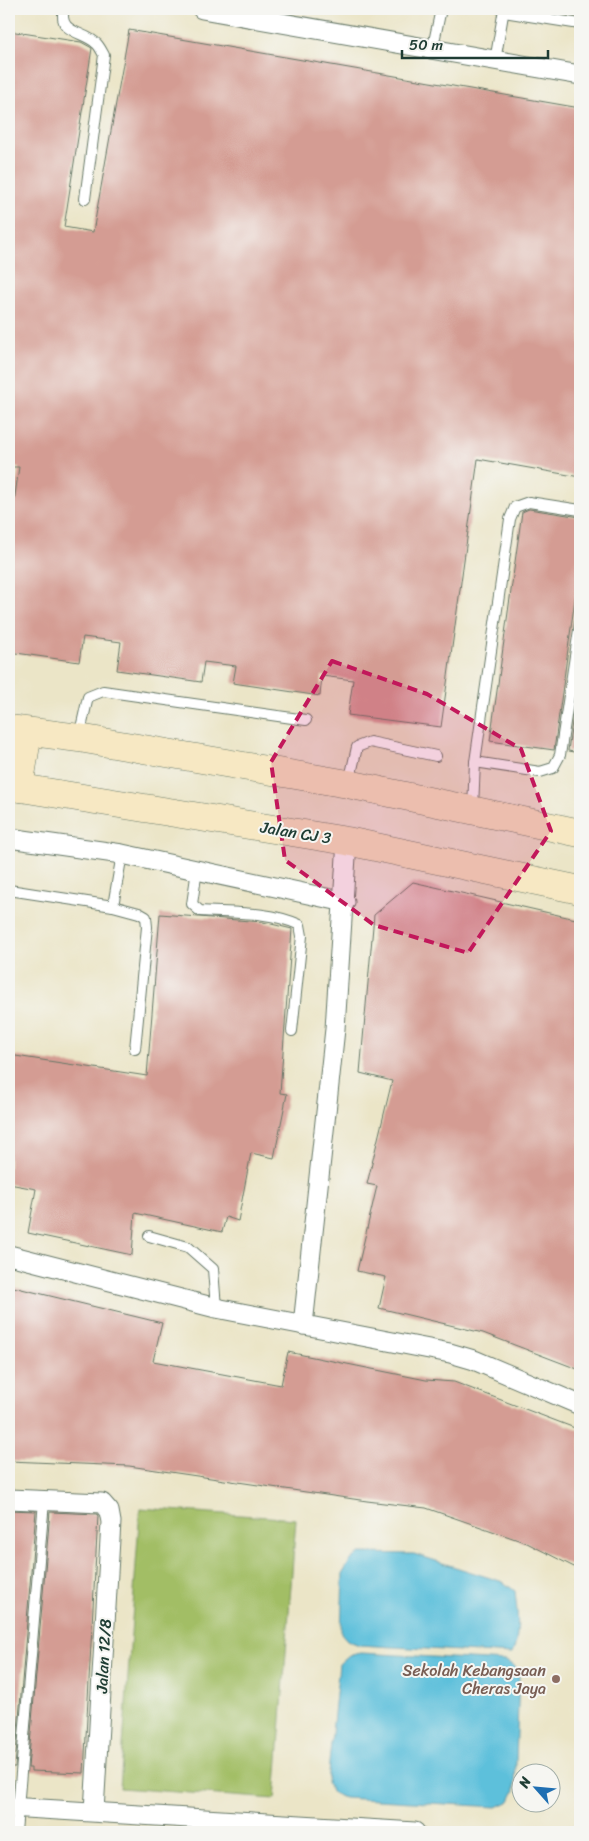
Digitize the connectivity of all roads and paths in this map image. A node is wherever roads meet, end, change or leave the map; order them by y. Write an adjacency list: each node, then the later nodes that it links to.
1 (64, 9): 9 (lane)
2 (202, 9): 6 (street)
3 (441, 9): 6 (lane)
4 (504, 10): 5 (lane); 7 (lane)
5 (580, 24)
6 (432, 51): 7 (street)
7 (495, 61): 8 (street)
8 (580, 75)
9 (85, 199)
10 (580, 510): 16 (lane)
11 (580, 623): 16 (lane)
12 (306, 720): 14 (lane)
13 (18, 730): 14 (street); 18 (street)
14 (79, 738): 17 (street)
15 (436, 756): 17 (lane)
16 (475, 762): 19 (lane)
17 (348, 784): 19 (street)
18 (14, 787): 22 (street, Jalan CJ 3)
19 (473, 811): 20 (street)
20 (580, 833)
21 (9, 838): 23 (street)
22 (347, 841): 26 (street, Jalan CJ 3); 27 (street)
23 (122, 854): 24 (street); 28 (lane)
24 (197, 870): 27 (street); 29 (lane)
25 (9, 890): 28 (lane)
26 (580, 890)
27 (345, 902): 34 (street)
28 (113, 906): 30 (lane)
29 (292, 1031)
30 (135, 1049)
31 (148, 1236): 33 (lane)
32 (9, 1255): 33 (street)
33 (216, 1308): 34 (street)
34 (303, 1325): 35 (street)
35 (580, 1405)
36 (9, 1499): 37 (street)
37 (44, 1501): 38 (lane); 39 (street, Jalan 12/8)
38 (13, 1807): 39 (street); 41 (lane)
39 (94, 1811): 40 (street)
40 (249, 1827): 42 (street)
41 (16, 1832)
42 (415, 1832)

